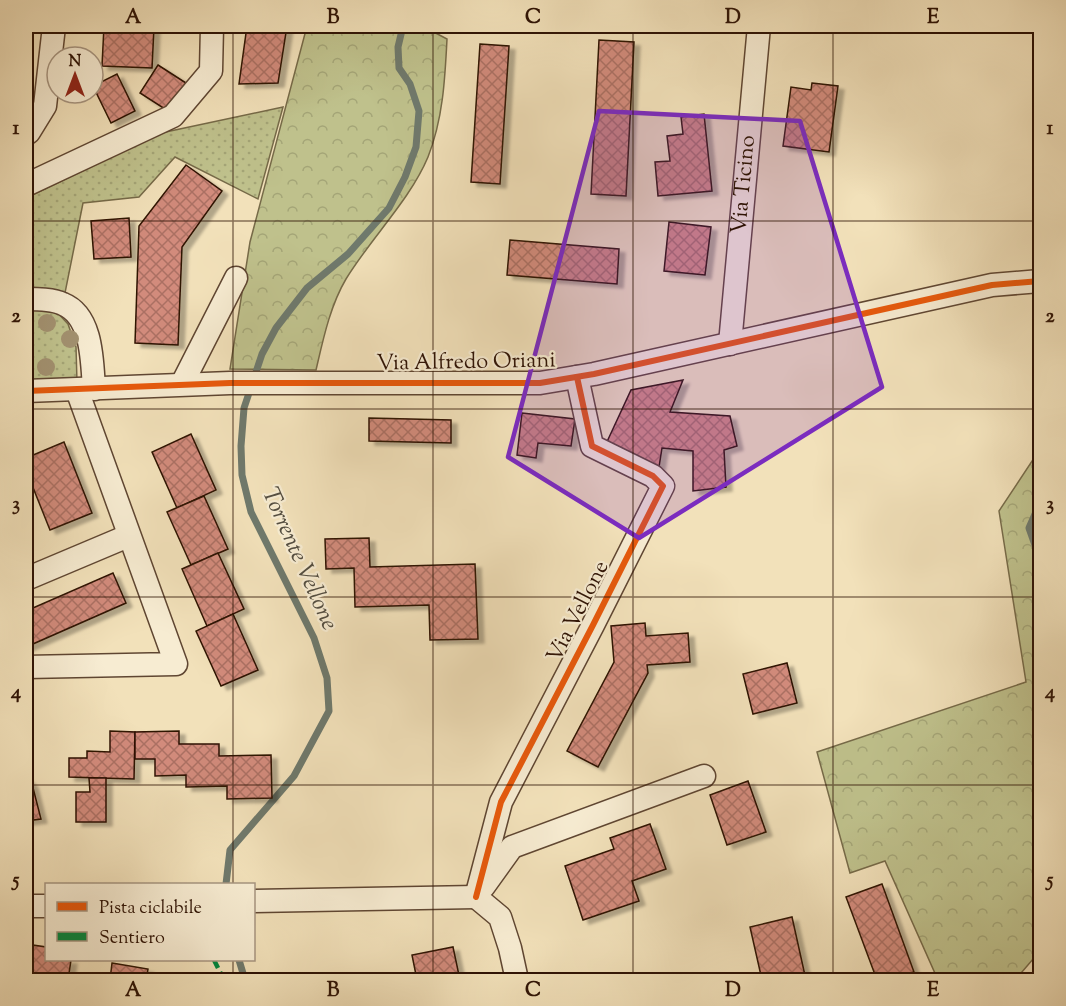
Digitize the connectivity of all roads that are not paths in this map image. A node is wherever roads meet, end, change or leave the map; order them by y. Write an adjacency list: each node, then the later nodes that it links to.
1 (54, 26): 4 (street)
2 (212, 26): 5 (street)
3 (759, 26): 9 (street, Via Ticino)
4 (26, 134)
5 (26, 185)
6 (236, 278): 11 (street)
7 (1041, 281): 9 (street, Via Alfredo Oriani)
8 (26, 299): 12 (street)
9 (730, 344): 10 (street, Via Alfredo Oriani)
10 (577, 377): 11 (street, Via Alfredo Oriani); 18 (street, Via Vellone)
11 (182, 384): 12 (street, Via Alfredo Oriani)
12 (85, 389): 13 (street, Via Alfredo Oriani); 14 (street)
13 (26, 391)
14 (128, 536): 15 (street); 16 (street)
15 (26, 579)
16 (26, 667)
17 (704, 776): 18 (street)
18 (476, 897): 19 (street); 22 (street)
19 (255, 901)
20 (26, 906): 21 (street)
21 (45, 906)
22 (517, 981)

